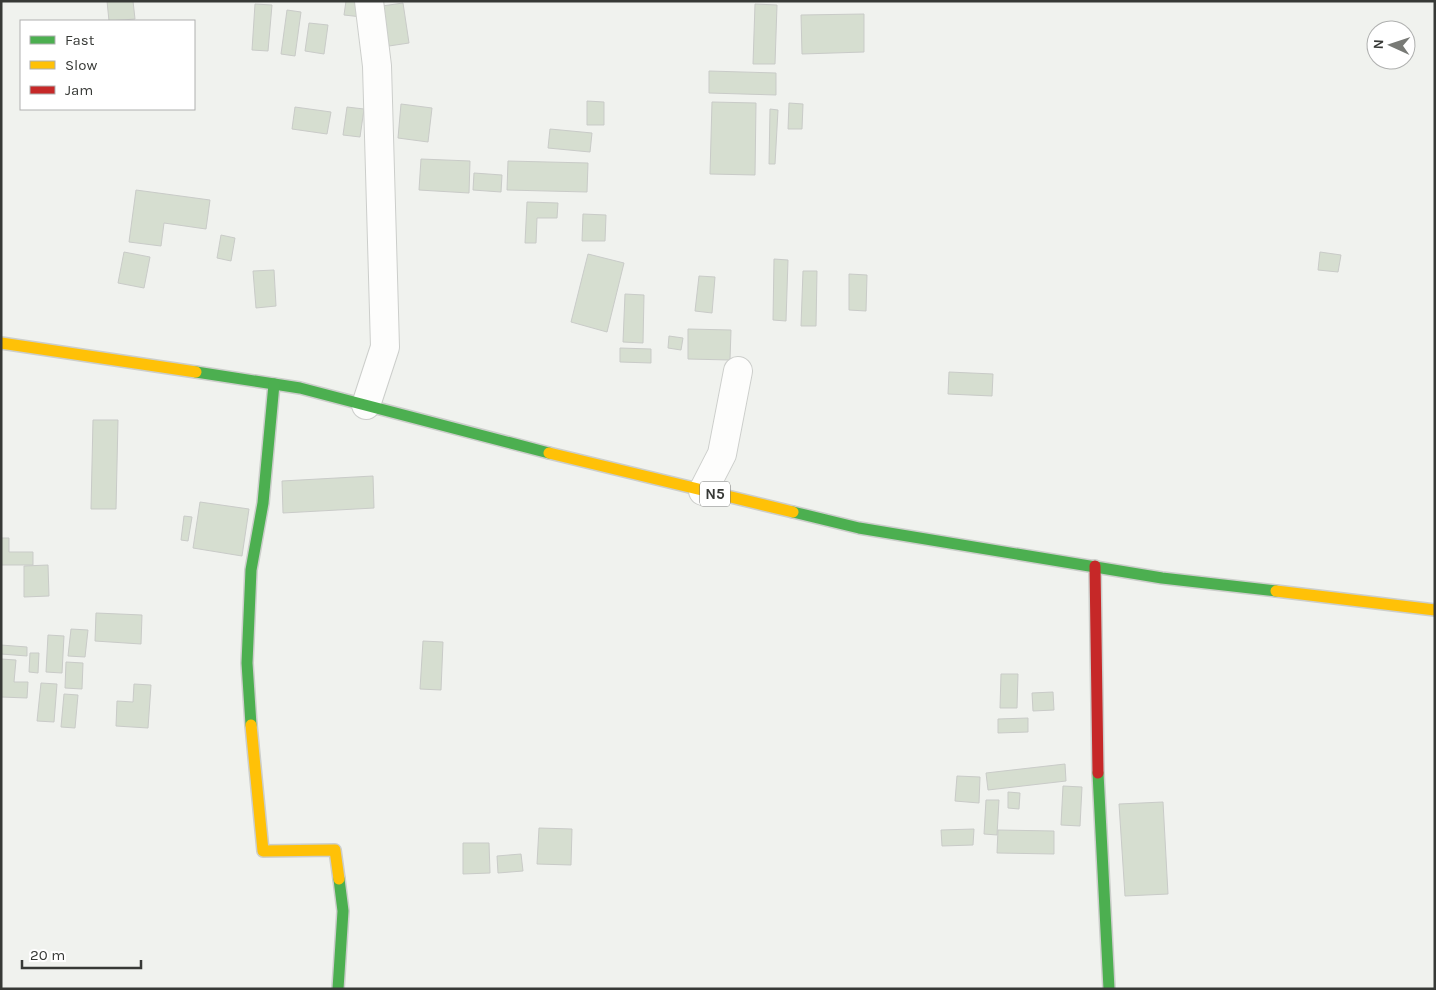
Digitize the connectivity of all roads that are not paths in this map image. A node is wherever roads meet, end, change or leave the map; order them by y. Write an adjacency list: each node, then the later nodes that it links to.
1 (369, 1): 5 (street)
2 (1, 343): 4 (main road, N5)
3 (738, 371): 6 (street)
4 (274, 384): 5 (main road, N5); 9 (main road)
5 (366, 405): 6 (main road, N5)
6 (703, 492): 7 (main road, N5)
7 (1095, 566): 8 (main road, N5); 10 (main road)
8 (1435, 610)
9 (338, 989)
10 (1108, 989)

